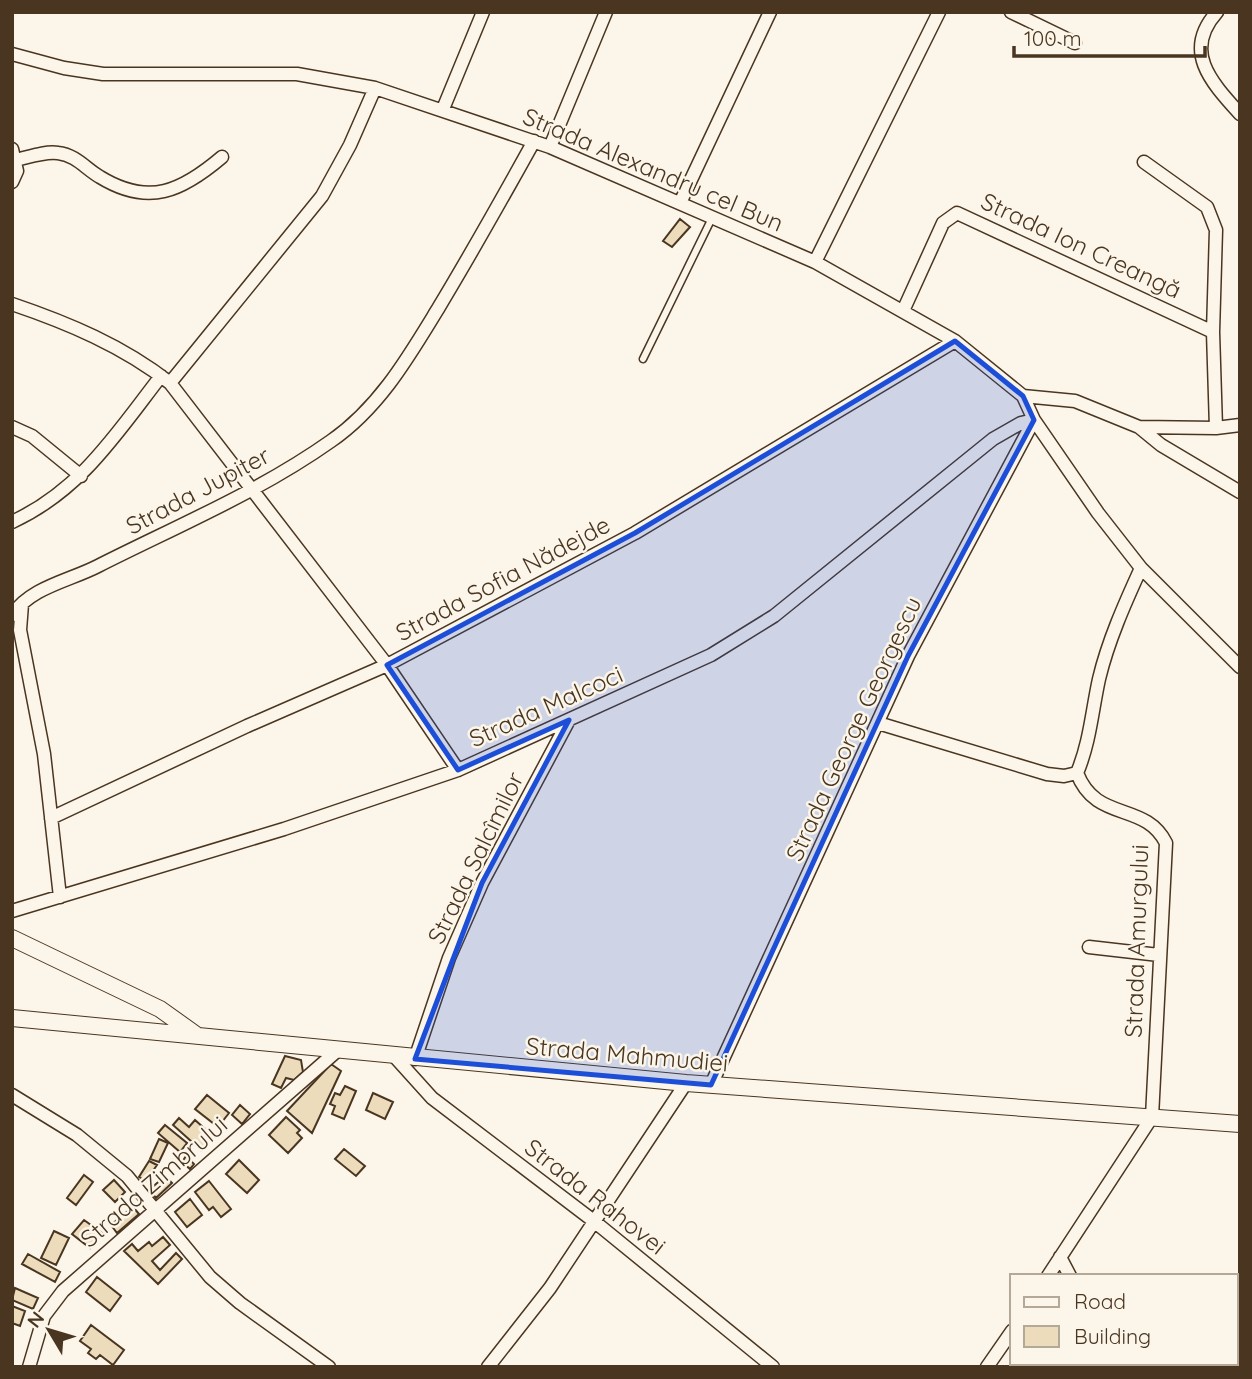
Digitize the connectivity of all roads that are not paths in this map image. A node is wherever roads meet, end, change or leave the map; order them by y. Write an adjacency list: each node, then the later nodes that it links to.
1 (483, 12): 10 (street)
2 (606, 12): 13 (street)
3 (770, 12): 18 (street)
4 (939, 12): 20 (street)
5 (1011, 12): 7 (street)
6 (1217, 12): 11 (street)
7 (1075, 43)
8 (12, 54): 9 (street, Strada Alexandru cel Bun)
9 (375, 88): 10 (street, Strada Alexandru cel Bun); 26 (street)
10 (443, 109): 12 (street, Strada Alexandru cel Bun)
11 (1240, 114)
12 (534, 141): 13 (street, Strada Alexandru cel Bun); 34 (street, Strada Jupiter)
13 (550, 147): 18 (street, Strada Alexandru cel Bun)
14 (14, 155): 15 (street); 17 (street)
15 (222, 157)
16 (1144, 162): 23 (street)
17 (12, 182)
18 (680, 203): 19 (street, Strada Alexandru cel Bun)
19 (713, 216): 20 (street, Strada Alexandru cel Bun); 25 (lane)
20 (815, 262): 22 (street, Strada Alexandru cel Bun)
21 (12, 304): 26 (street)
22 (903, 311): 23 (street, Strada Ion Creangă); 24 (street, Strada Alexandru cel Bun)
23 (1213, 332): 32 (street)
24 (955, 341): 27 (street, Strada Alexandru cel Bun); 40 (street, Strada Sofia Nădejde)
25 (643, 359)
26 (165, 380): 33 (street); 34 (street)
27 (1023, 396): 28 (street); 31 (street)
28 (1034, 420): 37 (street); 42 (street, Strada Malcoci); 43 (street, Strada George Georgescu)
29 (1240, 425): 32 (street)
30 (12, 427): 33 (street)
31 (1139, 427): 32 (street); 35 (street)
32 (1216, 428)
33 (81, 476): 36 (street)
34 (250, 489): 38 (street, Strada Jupiter); 40 (street)
35 (1240, 492)
36 (12, 522)
37 (1141, 568): 41 (street); 45 (street)
38 (22, 604): 39 (street, Strada Jupiter); 46 (street)
39 (12, 615)
40 (387, 665): 44 (street); 46 (street, Strada Sofia Nădejde)
41 (1240, 667)
42 (569, 720): 44 (street, Strada Malcoci); 56 (street, Strada Salcîmilor)
43 (878, 723): 45 (street); 58 (street, Strada George Georgescu)
44 (458, 769): 47 (street, Strada Malcoci)
45 (1077, 773): 51 (street, Strada Amurgului)
46 (51, 818): 47 (street)
47 (60, 897): 48 (street, Strada Malcoci)
48 (12, 911)
49 (12, 938): 53 (main road)
50 (1089, 947): 51 (street)
51 (1159, 955): 60 (street, Strada Amurgului)
52 (12, 1018): 53 (main road, Strada Mahmudiei)
53 (197, 1036): 54 (main road, Strada Mahmudiei)
54 (338, 1050): 55 (main road, Strada Mahmudiei); 62 (street, Strada Zimbrului)
55 (395, 1057): 56 (main road, Strada Mahmudiei); 63 (street, Strada Rahovei)
56 (415, 1059): 57 (main road, Strada Mahmudiei)
57 (686, 1083): 58 (main road, Strada Mahmudiei); 63 (street)
58 (711, 1085): 60 (main road, Strada Mahmudiei)
59 (12, 1095): 62 (street)
60 (1152, 1117): 61 (main road, Strada Mahmudiei); 64 (street)
61 (1240, 1124)
62 (158, 1210): 68 (street, Strada Zimbrului); 69 (street)
63 (595, 1222): 70 (street); 71 (street, Strada Rahovei)
64 (1060, 1257): 65 (street); 66 (street)
65 (1049, 1274)
66 (1069, 1274)
67 (1010, 1334): 72 (street)
68 (29, 1367)
69 (329, 1367)
70 (488, 1367)
71 (773, 1367)
72 (988, 1367)

